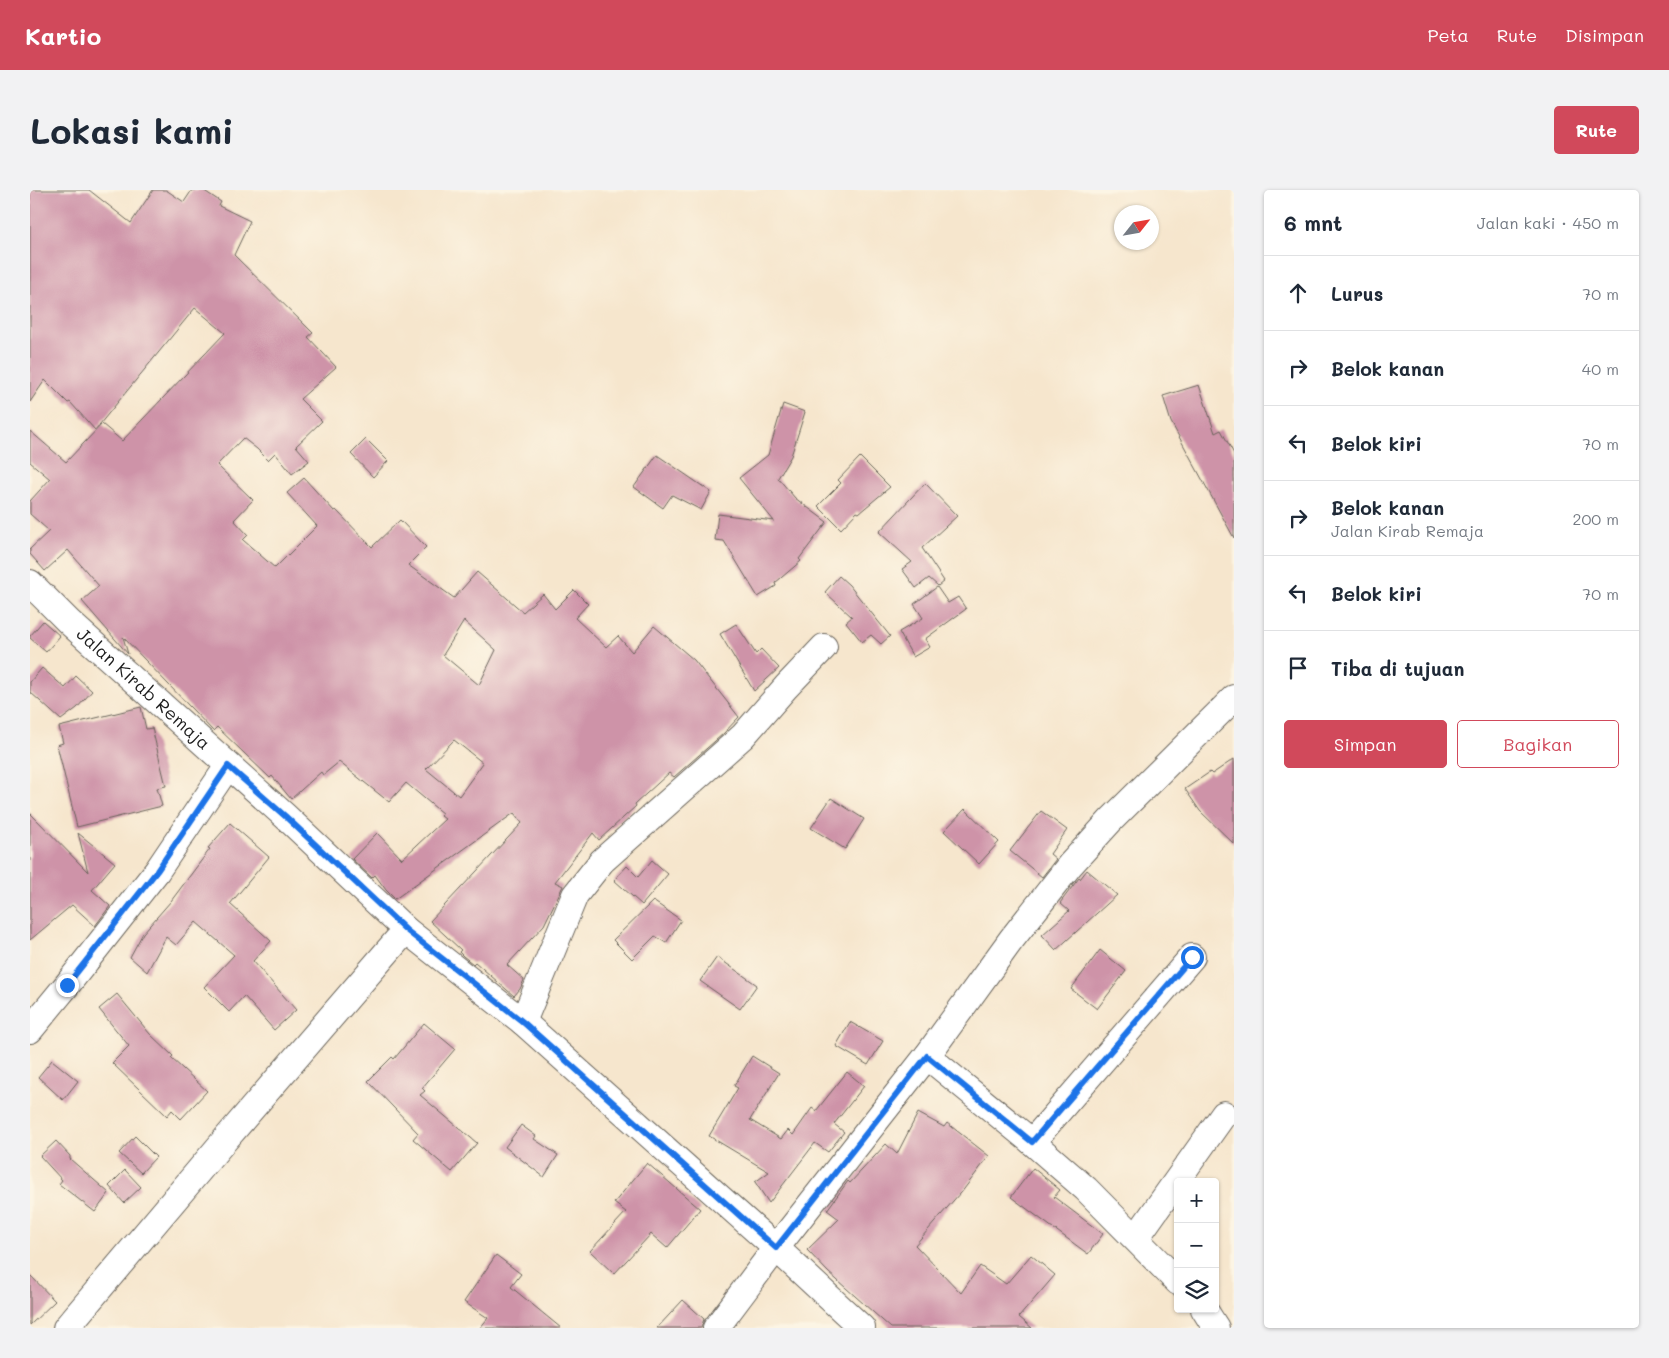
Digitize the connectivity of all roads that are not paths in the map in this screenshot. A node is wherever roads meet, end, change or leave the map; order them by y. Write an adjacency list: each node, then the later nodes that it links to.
1 (30, 583): 4 (street, Jalan Kirab Remaja)
2 (824, 647): 7 (street)
3 (1234, 698): 9 (street)
4 (228, 766): 5 (street, Jalan Kirab Remaja); 8 (street)
5 (400, 938): 7 (street, Jalan Kirab Remaja); 16 (street)
6 (1192, 957): 11 (street)
7 (523, 1022): 13 (street, Jalan Kirab Remaja)
8 (30, 1030)
9 (927, 1056): 11 (street); 13 (street)
10 (1224, 1114): 12 (street)
11 (1032, 1142): 12 (street)
12 (1136, 1238): 14 (street)
13 (765, 1262): 17 (street); 18 (street, Jalan Kirab Remaja)
14 (1174, 1278)
15 (1207, 1313): 19 (street)
16 (66, 1328)
17 (716, 1328)
18 (862, 1328)
19 (1216, 1328)

